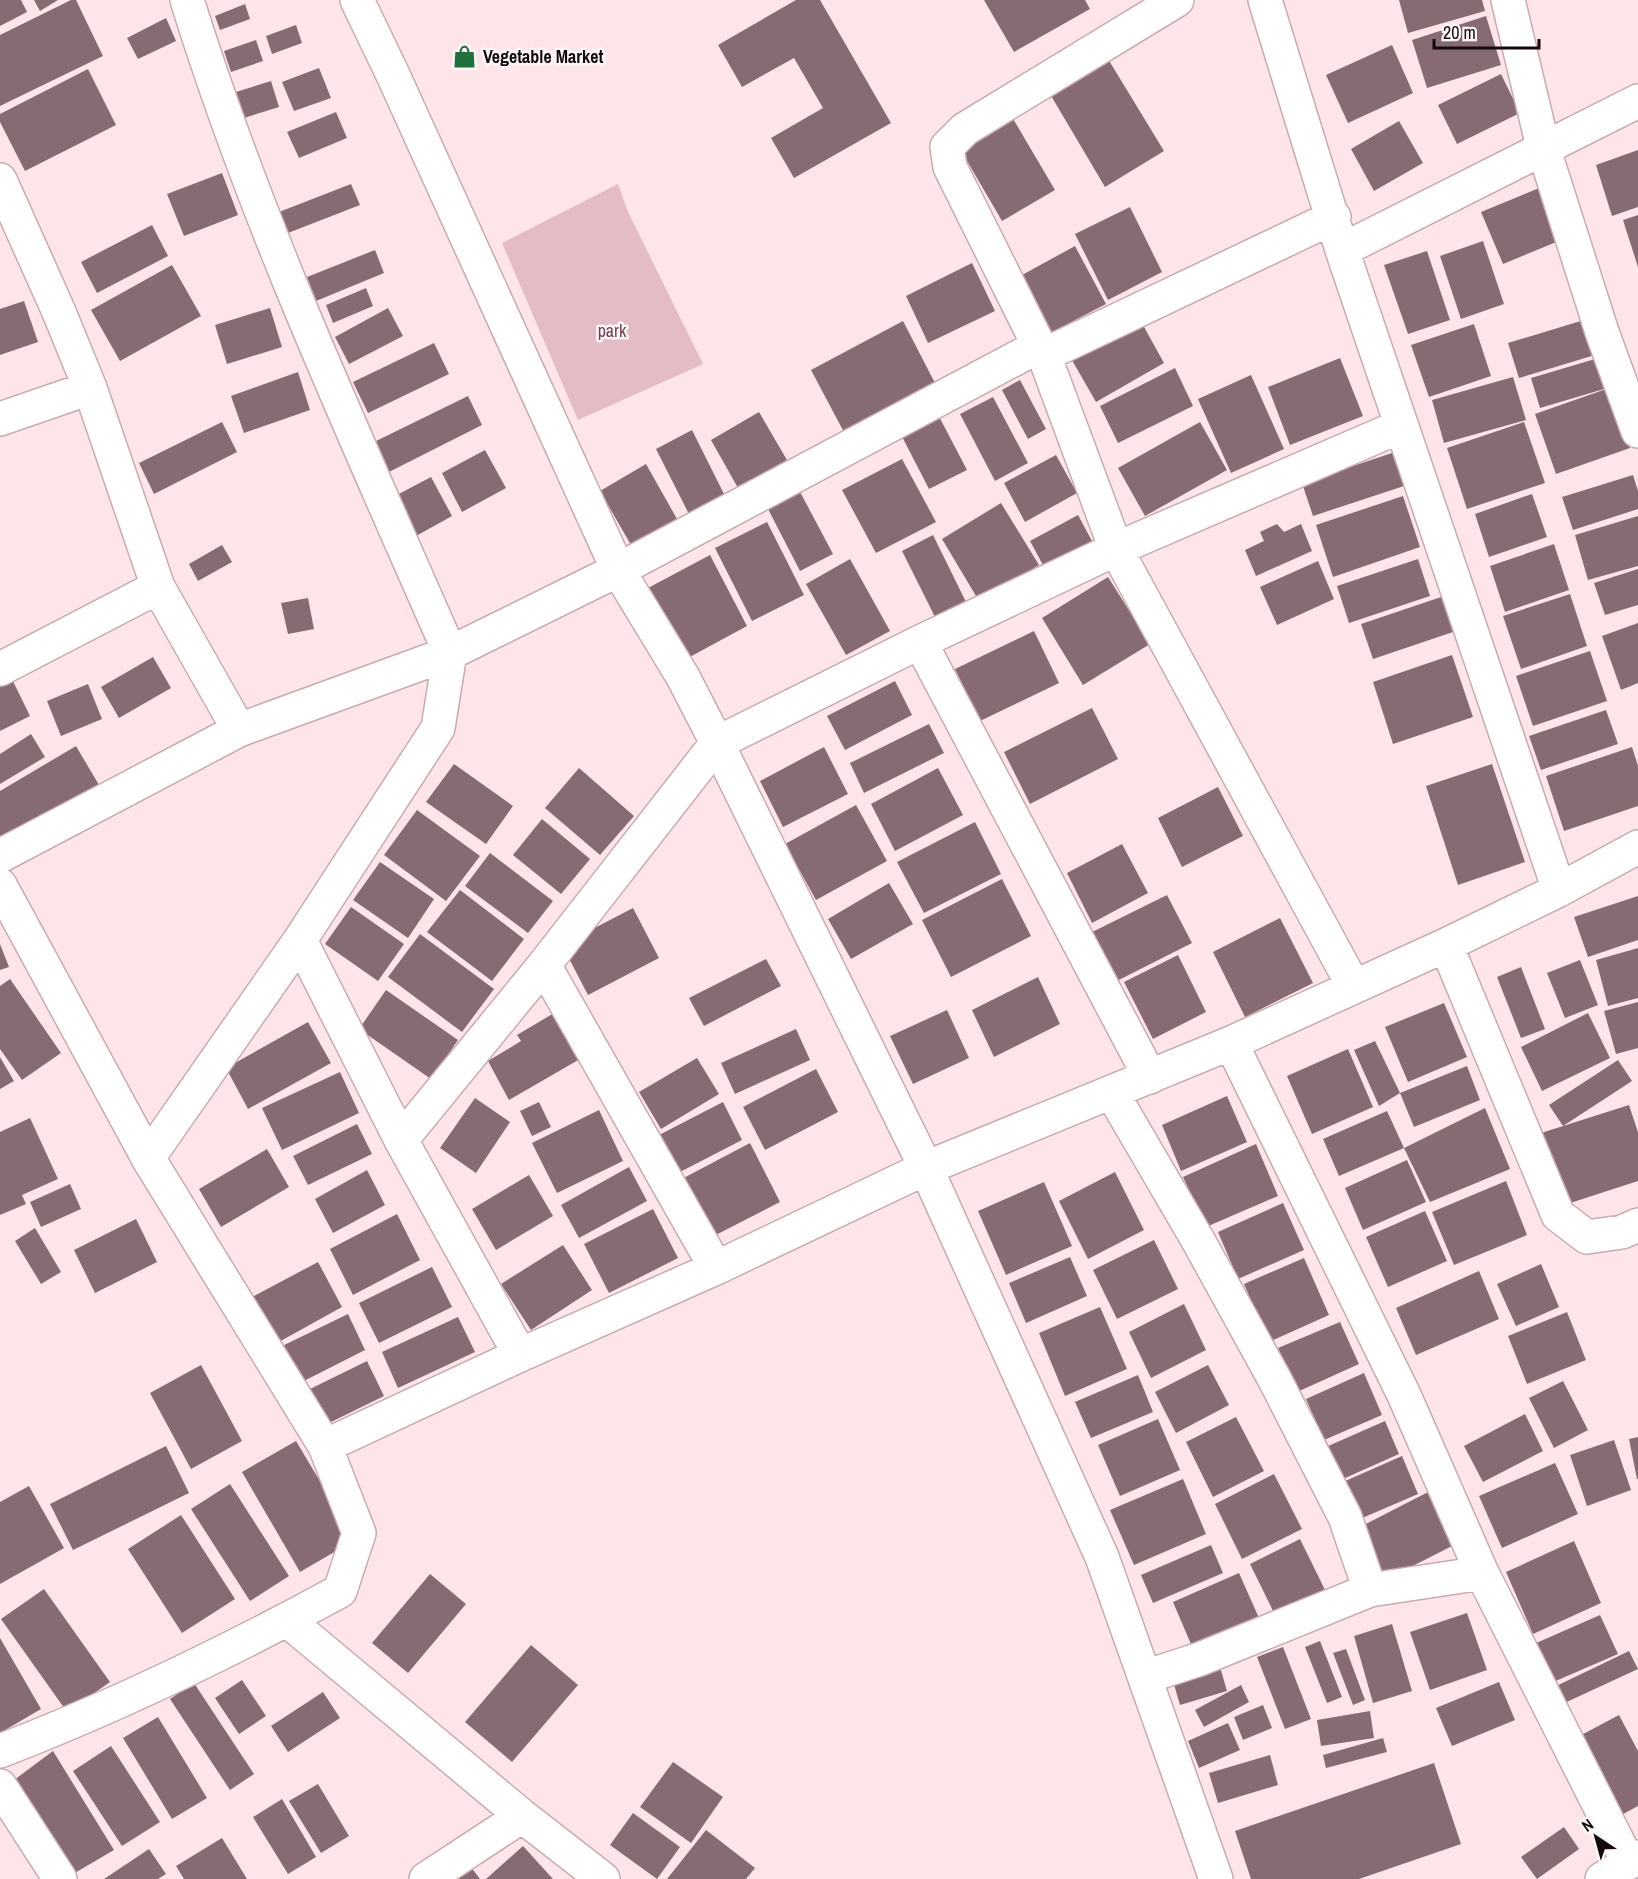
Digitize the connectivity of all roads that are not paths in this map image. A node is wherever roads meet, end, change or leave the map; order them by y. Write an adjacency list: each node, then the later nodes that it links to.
1 (187, 0): 20 (street)
2 (357, 0): 17 (street)
3 (1177, 0): 11 (street)
4 (1265, 0): 9 (street)
5 (1508, 0): 7 (street)
6 (1638, 101): 7 (street)
7 (1543, 147): 10 (street); 15 (street)
8 (0, 180): 12 (street)
9 (1334, 217): 10 (street); 11 (street)
10 (1342, 250): 14 (street)
11 (1042, 350): 16 (street); 17 (street)
12 (90, 388): 13 (street); 18 (street)
13 (0, 419)
14 (1401, 426): 16 (street); 27 (street)
15 (1638, 431)
16 (1116, 549): 19 (street); 31 (street)
17 (618, 570): 20 (street); 23 (street)
18 (158, 587): 21 (street); 22 (street)
19 (920, 642): 23 (street); 33 (street)
20 (450, 653): 22 (street); 28 (street)
21 (0, 669)
22 (239, 730): 25 (street)
23 (717, 743): 30 (street); 37 (street)
24 (1638, 847): 27 (street)
25 (0, 856)
26 (0, 885): 36 (street)
27 (1559, 890): 29 (street)
28 (300, 940): 35 (street); 36 (street)
29 (1446, 945): 31 (street); 38 (street)
30 (544, 965): 35 (street); 39 (street)
31 (1354, 987): 32 (street)
32 (1230, 1043): 33 (street); 42 (street)
33 (1150, 1077): 34 (street)
34 (1112, 1093): 37 (street); 43 (street)
35 (401, 1140): 40 (street)
36 (148, 1158): 41 (street)
37 (926, 1167): 39 (street); 45 (street)
38 (1638, 1225)
39 (716, 1268): 40 (street)
40 (520, 1355): 41 (street)
41 (325, 1446): 44 (street)
42 (1482, 1573): 43 (street); 49 (street)
43 (1370, 1590): 45 (street)
44 (287, 1620): 46 (street); 48 (street)
45 (1145, 1677): 53 (street)
46 (0, 1751)
47 (0, 1786): 50 (street)
48 (522, 1816): 51 (street); 52 (street)
49 (1623, 1866)
50 (60, 1879)
51 (426, 1879)
52 (603, 1879)
53 (1216, 1879)

